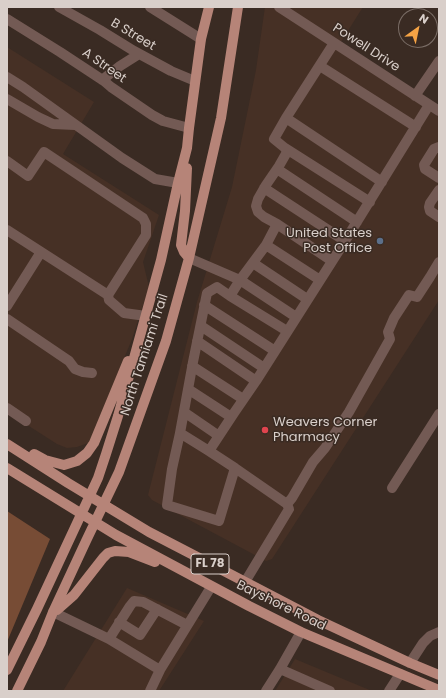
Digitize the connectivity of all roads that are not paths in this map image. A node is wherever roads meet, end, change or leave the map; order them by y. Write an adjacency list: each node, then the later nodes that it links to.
1 (59, 7): 9 (street, B Street)
2 (150, 7): 7 (street)
3 (208, 7): 7 (main road, North Tamiami Trail)
4 (238, 7): 43 (main road, North Tamiami Trail)
5 (279, 7): 8 (street, Powell Drive)
6 (7, 19): 13 (street, A Street)
7 (201, 39): 14 (main road, North Tamiami Trail)
8 (334, 43): 11 (street); 15 (street, Powell Drive)
9 (139, 54): 13 (street); 14 (street, B Street)
10 (439, 61): 15 (street)
11 (320, 66): 21 (street); 23 (street)
12 (7, 77): 16 (street)
13 (102, 80): 24 (street, A Street)
14 (195, 81): 24 (main road, North Tamiami Trail)
15 (415, 96): 18 (street, Powell Drive)
16 (37, 97): 19 (street); 22 (street)
17 (7, 99): 19 (street)
18 (429, 105): 20 (street, Powell Drive); 23 (street)
19 (27, 111): 22 (street)
20 (439, 111)
21 (286, 118): 27 (street); 31 (street)
22 (75, 125): 32 (street)
23 (416, 127): 31 (street)
24 (189, 128): 26 (main road, North Tamiami Trail)
25 (439, 147): 30 (street)
26 (187, 148): 32 (main road, North Tamiami Trail); 43 (main road)
27 (285, 148): 29 (street); 35 (street)
28 (7, 161): 49 (street)
29 (277, 169): 33 (street); 37 (street)
30 (439, 178)
31 (382, 182): 35 (street)
32 (178, 183): 54 (main road, North Tamiami Trail)
33 (264, 188): 38 (street); 40 (street)
34 (439, 190): 36 (street)
35 (370, 202): 37 (street)
36 (439, 217)
37 (357, 222): 40 (street)
38 (277, 224): 41 (street); 44 (street)
39 (7, 230): 42 (street)
40 (345, 241): 44 (street)
41 (266, 245): 46 (street); 48 (street)
42 (41, 252): 49 (street); 53 (street)
43 (189, 258): 47 (street); 81 (main road, North Tamiami Trail)
44 (332, 261): 48 (street)
45 (439, 262): 82 (street)
46 (253, 263): 47 (street); 51 (street)
47 (240, 280): 50 (street); 55 (street)
48 (320, 280): 51 (street)
49 (108, 295): 54 (street)
50 (230, 296): 52 (street); 58 (street)
51 (307, 299): 55 (street)
52 (204, 305): 57 (street); 60 (street)
53 (7, 306)
54 (146, 316): 74 (main road); 80 (main road, North Tamiami Trail)
55 (296, 317): 58 (street)
56 (7, 319): 63 (street)
57 (201, 326): 59 (street); 62 (street)
58 (287, 331): 60 (street)
59 (197, 341): 61 (street); 64 (street)
60 (274, 351): 62 (street)
61 (192, 366): 65 (street); 66 (street)
62 (264, 368): 64 (street)
63 (92, 373)
64 (256, 381): 66 (street)
65 (188, 389): 68 (street); 70 (street)
66 (243, 399): 70 (street)
67 (7, 408): 71 (street)
68 (184, 412): 72 (street); 73 (street)
69 (439, 414): 79 (street)
70 (231, 417): 73 (street)
71 (26, 421)
72 (180, 433): 76 (street); 78 (street)
73 (219, 436): 76 (street)
74 (7, 440)
75 (7, 444): 80 (main road, FL 78)
76 (209, 451): 78 (street)
77 (7, 468): 83 (main road, FL 78)
78 (235, 468): 82 (street)
79 (392, 488)
80 (90, 496): 81 (main road, FL 78); 83 (main road, North Tamiami Trail)
81 (104, 504): 84 (main road, North Tamiami Trail); 86 (main road, Bayshore Road / FL 78)
82 (287, 504): 86 (street)
83 (81, 514): 84 (main road, FL 78); 97 (main road, North Tamiami Trail)
84 (96, 522): 85 (main road, Bayshore Road / FL 78); 89 (main road, North Tamiami Trail)
85 (192, 576): 87 (main road, Bayshore Road / FL 78); 89 (main road)
86 (245, 582): 95 (main road, Bayshore Road / FL 78)
87 (211, 587): 91 (street); 92 (main road, Bayshore Road / FL 78)
88 (157, 609): 90 (street); 90 (street); 91 (street)
89 (53, 612): 94 (street); 103 (main road, North Tamiami Trail)
90 (119, 622): 94 (street)
91 (187, 625): 98 (street)
92 (301, 632): 96 (street); 99 (main road, Bayshore Road / FL 78)
93 (439, 632): 95 (street)
94 (109, 639): 98 (street)
95 (410, 663): 100 (main road, Bayshore Road / FL 78)
96 (280, 669): 101 (street); 105 (street)
97 (7, 670)
98 (160, 670): 104 (street)
99 (400, 674): 102 (main road, Bayshore Road / FL 78); 107 (street)
100 (439, 675)
101 (311, 687): 106 (street)
102 (439, 690)
103 (17, 691)
104 (150, 691)
105 (266, 691)
106 (330, 691)
107 (389, 691)

